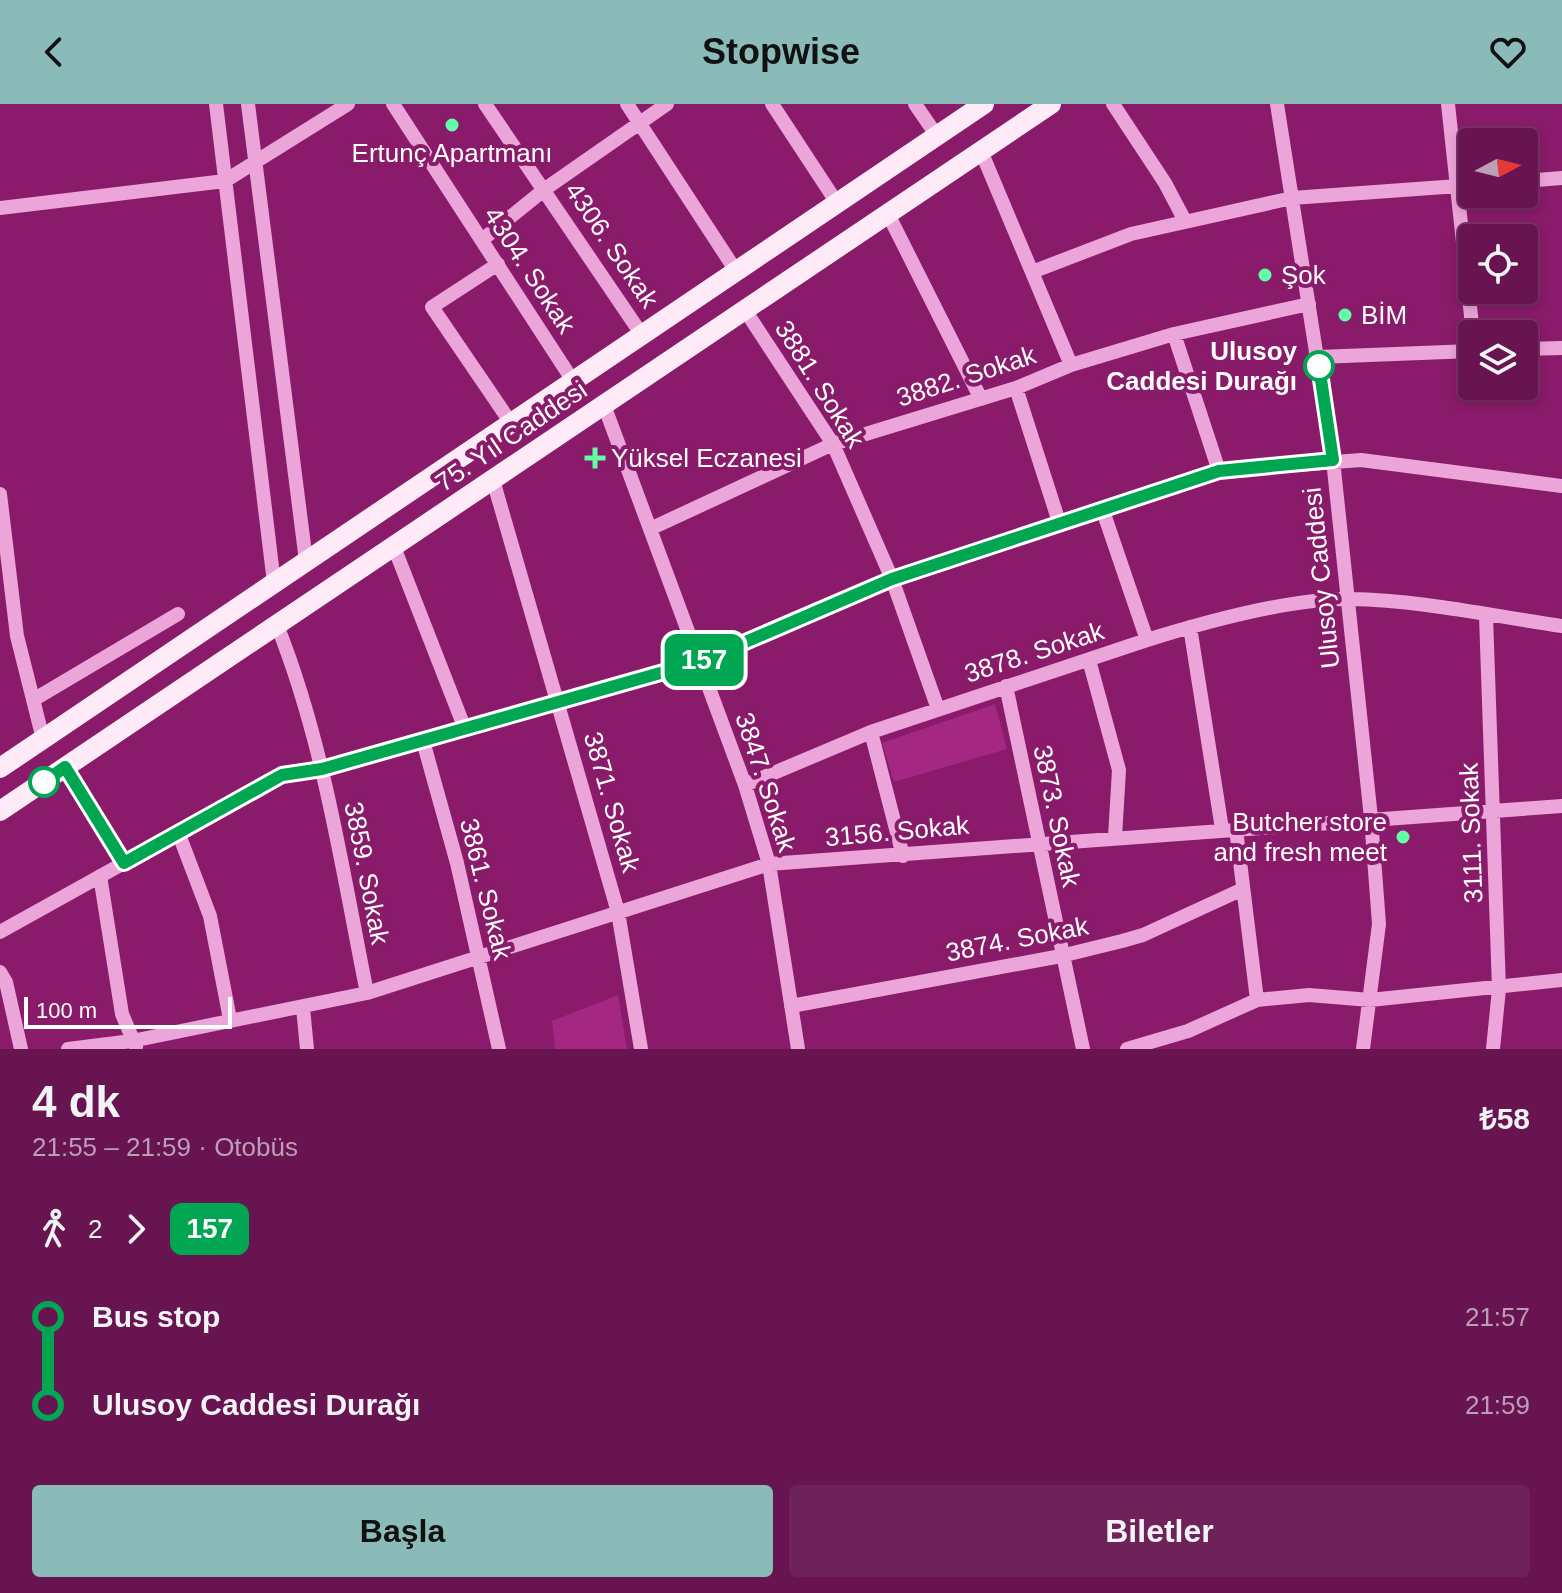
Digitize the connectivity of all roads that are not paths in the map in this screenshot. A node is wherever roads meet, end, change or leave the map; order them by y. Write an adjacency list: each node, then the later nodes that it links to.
1 (216, 104): 22 (street)
2 (248, 104): 19 (street)
3 (348, 104): 19 (street)
4 (393, 104): 31 (street, 4304. Sokak)
5 (485, 104): 24 (street, 4306. Sokak)
6 (627, 104): 15 (street)
7 (667, 104): 15 (street)
8 (772, 104): 26 (street)
9 (915, 104): 16 (street)
10 (984, 104): 16 (main road, 75. Yıl Caddesi)
11 (1051, 104): 18 (main road, 75. Yıl Caddesi)
12 (1113, 104): 30 (street)
13 (1277, 104): 25 (street, Ulusoy Caddesi)
14 (1448, 104): 17 (street)
15 (640, 123): 24 (street); 33 (street)
16 (937, 136): 26 (main road, 75. Yıl Caddesi)
17 (1458, 150)
18 (981, 151): 29 (main road, 75. Yıl Caddesi); 34 (street)
19 (255, 165): 22 (street); 60 (street)
20 (1562, 178): 21 (street)
21 (1538, 180)
22 (225, 181): 27 (street); 62 (street)
23 (1458, 187): 25 (street)
24 (545, 189): 31 (street); 39 (street, 4306. Sokak)
25 (1292, 198): 30 (street); 35 (street, Ulusoy Caddesi)
26 (837, 203): 33 (main road, 75. Yıl Caddesi)
27 (0, 208)
28 (1467, 208): 37 (street)
29 (888, 214): 36 (main road, 75. Yıl Caddesi); 47 (street)
30 (1185, 221): 34 (street)
31 (482, 240): 32 (street, 4304. Sokak)
32 (498, 264): 45 (street, 4304. Sokak); 49 (street)
33 (736, 271): 39 (main road, 75. Yıl Caddesi)
34 (1032, 272): 44 (street)
35 (1309, 304): 38 (street, 3882. Sokak); 43 (street, Ulusoy Caddesi)
36 (745, 310): 48 (main road, 75. Yıl Caddesi); 50 (street, 3881. Sokak)
37 (1472, 320)
38 (1174, 334): 44 (street, 3882. Sokak); 52 (street)
39 (642, 335): 45 (main road, 75. Yıl Caddesi)
40 (1562, 348): 41 (street)
41 (1538, 349)
42 (1458, 352): 43 (street)
43 (1318, 357): 51 (street, Ulusoy Caddesi)
44 (1071, 365): 46 (street, 3882. Sokak)
45 (573, 381): 49 (main road, 75. Yıl Caddesi)
46 (1016, 388): 47 (street, 3882. Sokak); 57 (street)
47 (981, 399): 50 (street, 3882. Sokak)
48 (604, 405): 53 (main road, 75. Yıl Caddesi); 58 (street, 3847. Sokak)
49 (511, 423): 60 (main road, 75. Yıl Caddesi)
50 (833, 444): 58 (street, 3882. Sokak); 61 (street, 3881. Sokak)
51 (1333, 460): 52 (street); 54 (street); 63 (street, Ulusoy Caddesi)
52 (1219, 471): 56 (street)
53 (493, 480): 59 (main road, 75. Yıl Caddesi); 74 (street, 3871. Sokak)
54 (1562, 486)
55 (0, 494): 73 (street)
56 (1102, 508): 57 (street); 69 (street)
57 (1059, 522): 61 (street)
58 (652, 528): 71 (street, 3847. Sokak)
59 (394, 547): 66 (main road, 75. Yıl Caddesi); 76 (street)
60 (306, 561): 62 (main road, 75. Yıl Caddesi)
61 (892, 579): 71 (street); 75 (street, 3881. Sokak)
62 (274, 583): 78 (main road, 75. Yıl Caddesi)
63 (1348, 599): 65 (street, 3878. Sokak); 68 (street, 3878. Sokak); 87 (street, Ulusoy Caddesi)
64 (178, 614): 73 (street)
65 (1486, 616): 67 (street, 3878. Sokak); 85 (street, 3111. Sokak)
66 (277, 625): 80 (main road, 75. Yıl Caddesi); 82 (street, 3859. Sokak)
67 (1562, 626)
68 (1190, 627): 69 (street, 3878. Sokak); 88 (street)
69 (1147, 640): 70 (street, 3878. Sokak)
70 (1089, 660): 72 (street, 3878. Sokak); 90 (street)
71 (699, 662): 74 (street); 83 (street, 3847. Sokak)
72 (1006, 686): 75 (street, 3878. Sokak); 91 (street, 3873. Sokak)
73 (33, 700): 78 (street)
74 (559, 702): 76 (street); 97 (street, 3871. Sokak)
75 (938, 709): 77 (street, 3878. Sokak)
76 (465, 729): 79 (street)
77 (871, 732): 83 (street, 3878. Sokak); 92 (street)
78 (43, 739): 81 (main road, 75. Yıl Caddesi)
79 (423, 741): 82 (street); 100 (street, 3861. Sokak)
80 (65, 767): 86 (main road, 75. Yıl Caddesi); 93 (street)
81 (0, 768)
82 (322, 769): 89 (street); 104 (street, 3859. Sokak)
83 (745, 785): 94 (street, 3847. Sokak)
84 (1562, 806): 85 (street, 3156. Sokak)
85 (1495, 808): 87 (street, 3156. Sokak); 103 (street, 3111. Sokak)
86 (0, 811)
87 (1371, 818): 88 (street, 3156. Sokak); 106 (street, Ulusoy Caddesi)
88 (1229, 829): 90 (street, 3156. Sokak); 96 (street)
89 (178, 832): 93 (street); 109 (street)
90 (1115, 837): 91 (street, 3156. Sokak)
91 (1037, 842): 92 (street, 3156. Sokak); 99 (street, 3873. Sokak)
92 (903, 856): 94 (street, 3156. Sokak)
93 (124, 863): 95 (street)
94 (769, 864): 97 (street, 3156. Sokak); 107 (street, 3847. Sokak)
95 (100, 876): 98 (street); 110 (street)
96 (1243, 889): 99 (street, 3874. Sokak); 105 (street)
97 (618, 912): 100 (street, 3156. Sokak); 115 (street, 3871. Sokak)
98 (0, 932)
99 (1061, 956): 107 (street, 3874. Sokak); 117 (street, 3873. Sokak)
100 (479, 959): 104 (street, 3156. Sokak); 114 (street, 3861. Sokak)
101 (0, 972): 111 (street)
102 (1562, 980): 103 (street)
103 (1499, 989): 106 (street); 120 (street, 3111. Sokak)
104 (367, 993): 108 (street, 3156. Sokak)
105 (1257, 1000): 106 (street); 118 (street)
106 (1370, 1000): 119 (street, Ulusoy Caddesi)
107 (791, 1006): 116 (street, 3847. Sokak)
108 (303, 1008): 109 (street, 3156. Sokak); 113 (street)
109 (230, 1019): 110 (street, 3156. Sokak)
110 (135, 1045): 112 (street, 3156. Sokak)
111 (21, 1049)
112 (68, 1049)
113 (307, 1049)
114 (499, 1049)
115 (641, 1049)
116 (798, 1049)
117 (1083, 1049)
118 (1127, 1049)
119 (1363, 1049)
120 (1493, 1049)

